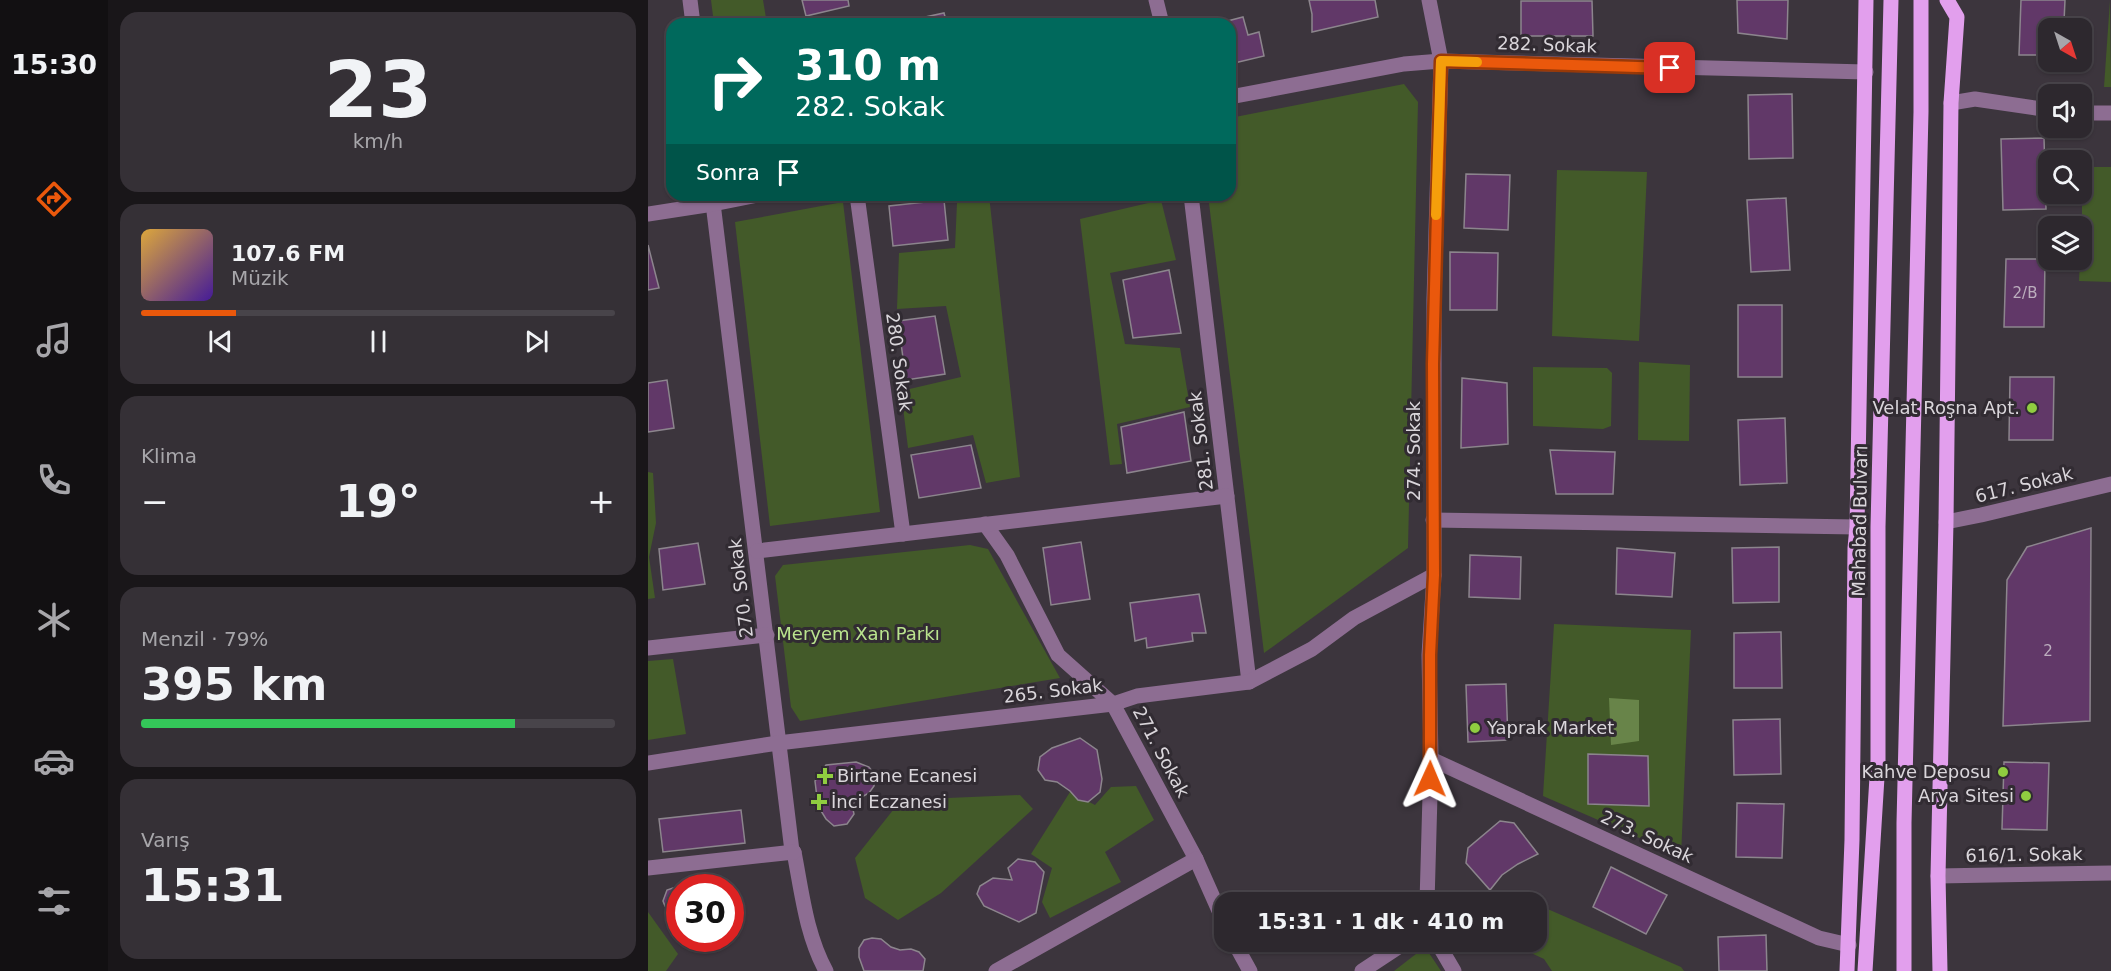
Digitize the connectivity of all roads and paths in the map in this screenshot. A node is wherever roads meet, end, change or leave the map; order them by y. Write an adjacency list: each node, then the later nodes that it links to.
1 (690, 0): 8 (street)
2 (1156, 0): 9 (street)
3 (1429, 0): 10 (street, 274. Sokak)
4 (1866, 0): 11 (main road)
5 (1891, 0): 55 (main road, Mahabad Bulvarı)
6 (1921, 0): 56 (main road)
7 (1950, 2): 13 (main road)
8 (692, 18)
9 (1160, 18)
10 (1441, 61): 11 (street, 282. Sokak); 12 (street, 282. Sokak); 24 (street, 274. Sokak)
11 (1866, 72): 27 (main road)
12 (1236, 96)
13 (1951, 103): 14 (street); 25 (main road)
14 (2038, 108)
15 (2092, 113): 16 (street)
16 (2111, 113)
17 (708, 201): 21 (street)
18 (713, 201): 29 (street, 270. Sokak)
19 (858, 201): 28 (street, 280. Sokak)
20 (1192, 201): 23 (street, 281. Sokak)
21 (648, 214)
22 (2111, 484): 25 (street, 617. Sokak)
23 (1227, 496): 26 (street); 33 (street, 281. Sokak)
24 (1433, 520): 27 (street); 30 (street, 274. Sokak)
25 (1946, 522): 42 (main road)
26 (985, 524): 28 (street); 34 (street, 271. Sokak)
27 (1857, 527): 45 (main road)
28 (903, 534): 29 (street)
29 (757, 551): 31 (street, 270. Sokak)
30 (1434, 575): 33 (street, 265. Sokak); 36 (street, 274. Sokak)
31 (767, 635): 32 (street); 35 (street, 270. Sokak)
32 (648, 648)
33 (1249, 682): 34 (street, 265. Sokak)
34 (1113, 704): 35 (street, 265. Sokak); 39 (street, 271. Sokak)
35 (778, 743): 37 (street, 265. Sokak); 38 (street, 270. Sokak)
36 (1431, 759): 43 (street, 274. Sokak); 45 (street, 273. Sokak)
37 (648, 763)
38 (794, 852): 40 (street); 49 (street, 270. Sokak)
39 (1196, 859): 44 (street, 271. Sokak); 50 (street)
40 (648, 868)
41 (2111, 873): 42 (street, 616/1. Sokak)
42 (1938, 876): 57 (main road)
43 (1427, 892)
44 (1214, 900)
45 (1849, 945): 54 (main road)
46 (1240, 952): 51 (street)
47 (1391, 952): 52 (street)
48 (1443, 952): 53 (street)
49 (826, 971)
50 (996, 971)
51 (1250, 971)
52 (1362, 971)
53 (1454, 971)
54 (1847, 971)
55 (1865, 971)
56 (1904, 971)
57 (1940, 971)

